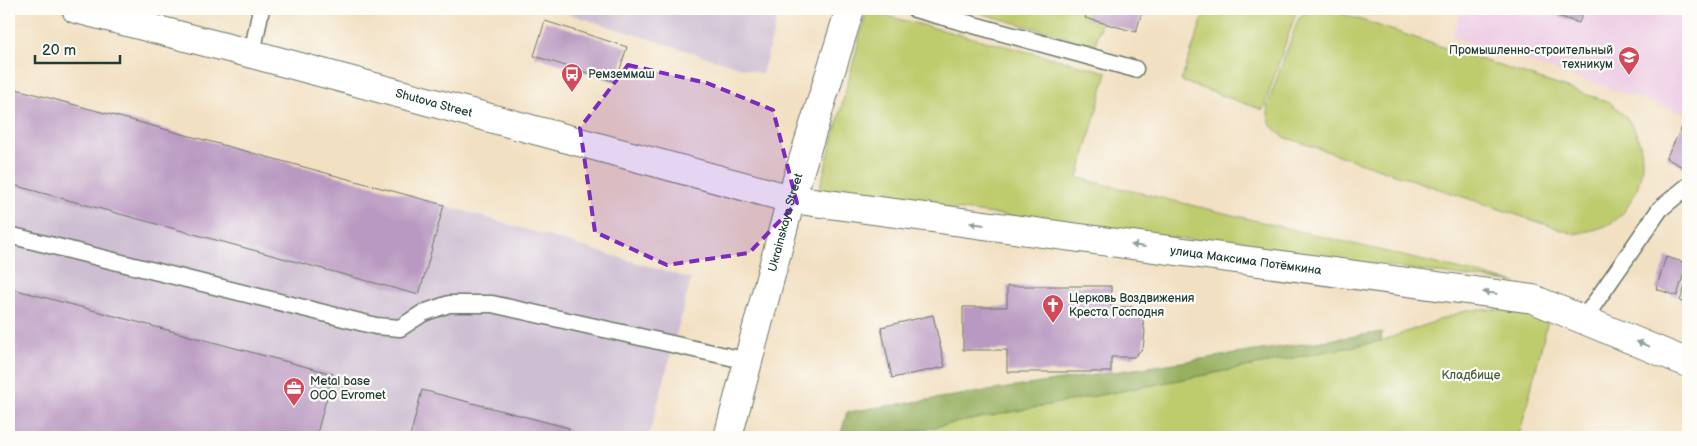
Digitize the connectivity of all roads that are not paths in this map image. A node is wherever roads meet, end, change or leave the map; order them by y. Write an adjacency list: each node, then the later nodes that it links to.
1 (76, 9): 5 (street, Shutova Street)
2 (261, 9): 5 (lane)
3 (850, 9): 8 (street, Ukrainskaya Street)
4 (915, 9): 6 (lane)
5 (252, 54): 8 (street, Shutova Street)
6 (1135, 69)
7 (1688, 186): 10 (lane)
8 (791, 199): 10 (street, улица Максима Потёмкина, one-way to 8); 11 (street, Ukrainskaya Street)
9 (9, 235): 11 (lane)
10 (1583, 320): 12 (street, улица Максима Потёмкина, one-way to 10)
11 (748, 361): 13 (street, Ukrainskaya Street)
12 (1688, 363)
13 (728, 437)

